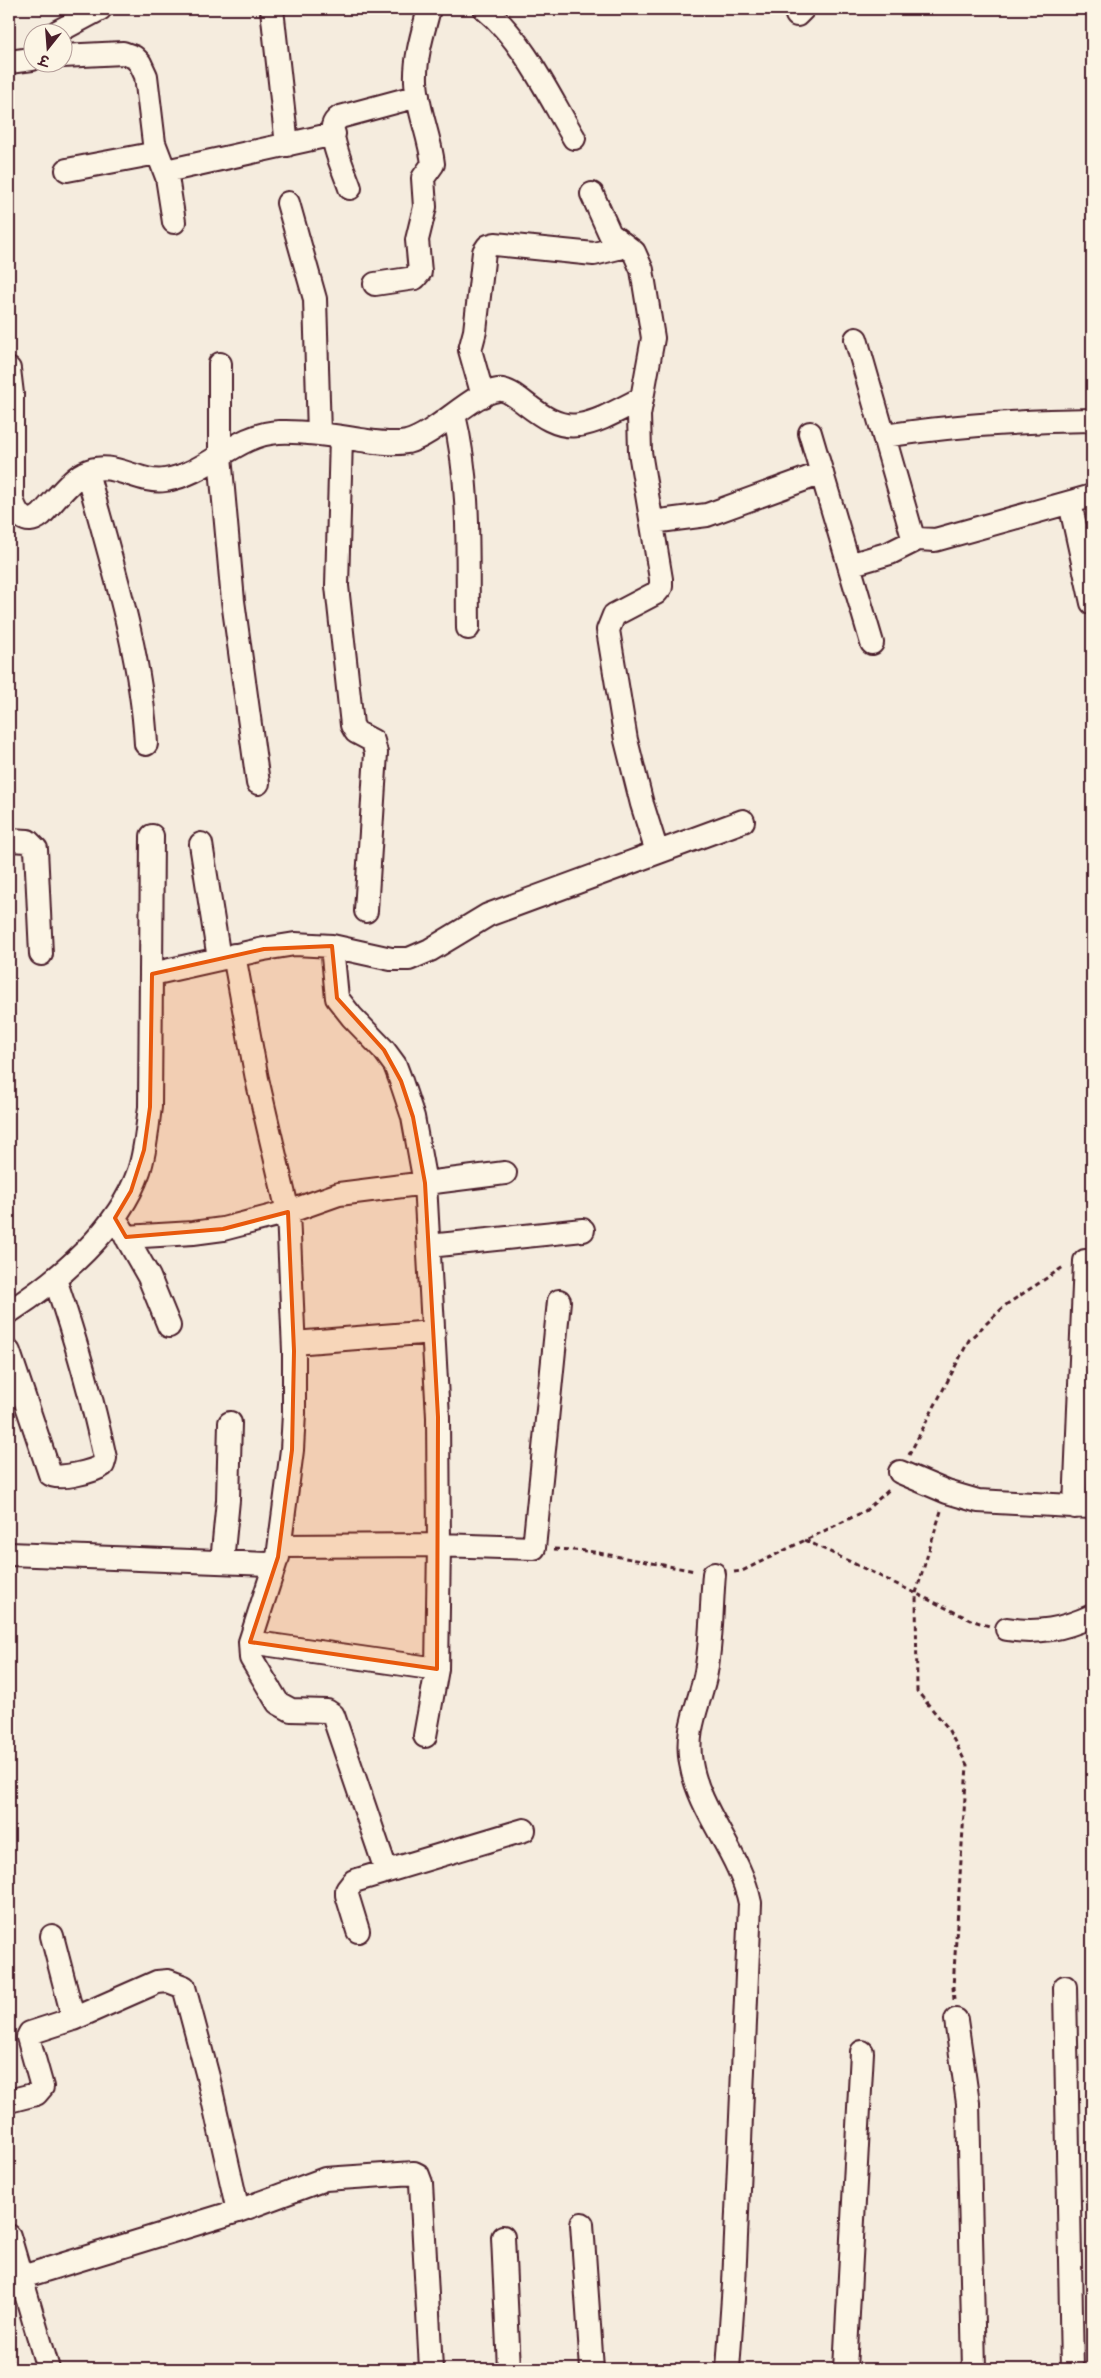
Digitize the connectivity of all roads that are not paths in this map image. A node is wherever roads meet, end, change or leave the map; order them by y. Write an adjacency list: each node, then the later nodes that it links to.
1 (100, 9): 5 (street)
2 (272, 9): 10 (street)
3 (429, 9): 7 (street)
4 (485, 9): 9 (street)
5 (72, 24)
6 (72, 56): 11 (street)
7 (418, 96): 8 (street); 18 (street)
8 (334, 134): 10 (street); 13 (street)
9 (574, 138)
10 (287, 145): 11 (street)
11 (161, 162): 12 (street); 16 (street)
12 (67, 170)
13 (350, 188)
14 (592, 194): 17 (street)
15 (288, 203): 27 (street)
16 (174, 222)
17 (626, 246): 22 (street); 23 (street)
18 (375, 284)
19 (856, 339): 28 (street)
20 (220, 364): 30 (street)
21 (9, 369): 31 (street)
22 (483, 396): 23 (street); 24 (street)
23 (641, 399): 35 (street)
24 (454, 415): 29 (street); 39 (street)
25 (1092, 420): 28 (street)
26 (810, 433): 32 (street)
27 (318, 434): 29 (street); 30 (street)
28 (884, 436): 36 (street)
29 (341, 437): 48 (street)
30 (220, 456): 31 (street); 42 (street)
31 (87, 472): 41 (street)
32 (822, 473): 35 (street); 37 (street)
33 (1092, 496): 34 (street)
34 (1070, 502): 36 (street); 38 (street)
35 (652, 522): 47 (street)
36 (918, 539): 37 (street)
37 (849, 565): 40 (street)
38 (1092, 603)
39 (468, 628)
40 (872, 643)
41 (146, 744)
42 (258, 783)
43 (744, 821): 47 (street)
44 (152, 836): 52 (street)
45 (9, 840): 50 (street)
46 (201, 844): 51 (street)
47 (657, 852): 49 (street)
48 (366, 911)
49 (332, 946): 51 (street); 54 (street)
50 (41, 954)
51 (226, 957): 52 (street); 55 (street)
52 (152, 974): 56 (street)
53 (505, 1173): 54 (street)
54 (425, 1183): 55 (street); 58 (street)
55 (288, 1212): 56 (street); 65 (street)
56 (121, 1228): 60 (street); 63 (street)
57 (583, 1230): 58 (street)
58 (428, 1246): 64 (street)
59 (1086, 1261): 69 (street)
60 (55, 1279): 62 (street); 66 (street)
61 (559, 1301): 70 (street)
62 (9, 1309)
63 (169, 1326)
64 (433, 1332): 65 (street); 70 (street)
65 (294, 1343): 71 (street)
66 (9, 1352)
67 (230, 1423): 73 (street)
68 (900, 1472): 69 (street)
69 (1084, 1507)
70 (439, 1545): 71 (street); 78 (street)
71 (278, 1553): 73 (street); 77 (street)
72 (9, 1554): 73 (street)
73 (222, 1562)
74 (714, 1574): 99 (street)
75 (1092, 1616): 76 (street)
76 (1007, 1628)
77 (250, 1642): 78 (street); 81 (street)
78 (437, 1669): 79 (street)
79 (425, 1736)
80 (524, 1830): 81 (street)
81 (386, 1870): 82 (street)
82 (358, 1931)
83 (52, 1936): 85 (street)
84 (1065, 1987): 101 (street)
85 (72, 2019): 88 (street); 89 (street)
86 (956, 2020): 94 (street)
87 (862, 2052): 100 (street)
88 (9, 2101)
89 (238, 2211): 93 (street); 96 (street)
90 (582, 2224): 98 (street)
91 (9, 2236): 93 (street)
92 (502, 2237): 97 (street)
93 (15, 2279): 95 (street)
94 (971, 2368)
95 (48, 2369)
96 (431, 2369)
97 (509, 2369)
98 (592, 2369)
99 (728, 2369)
100 (845, 2369)
101 (1072, 2369)

